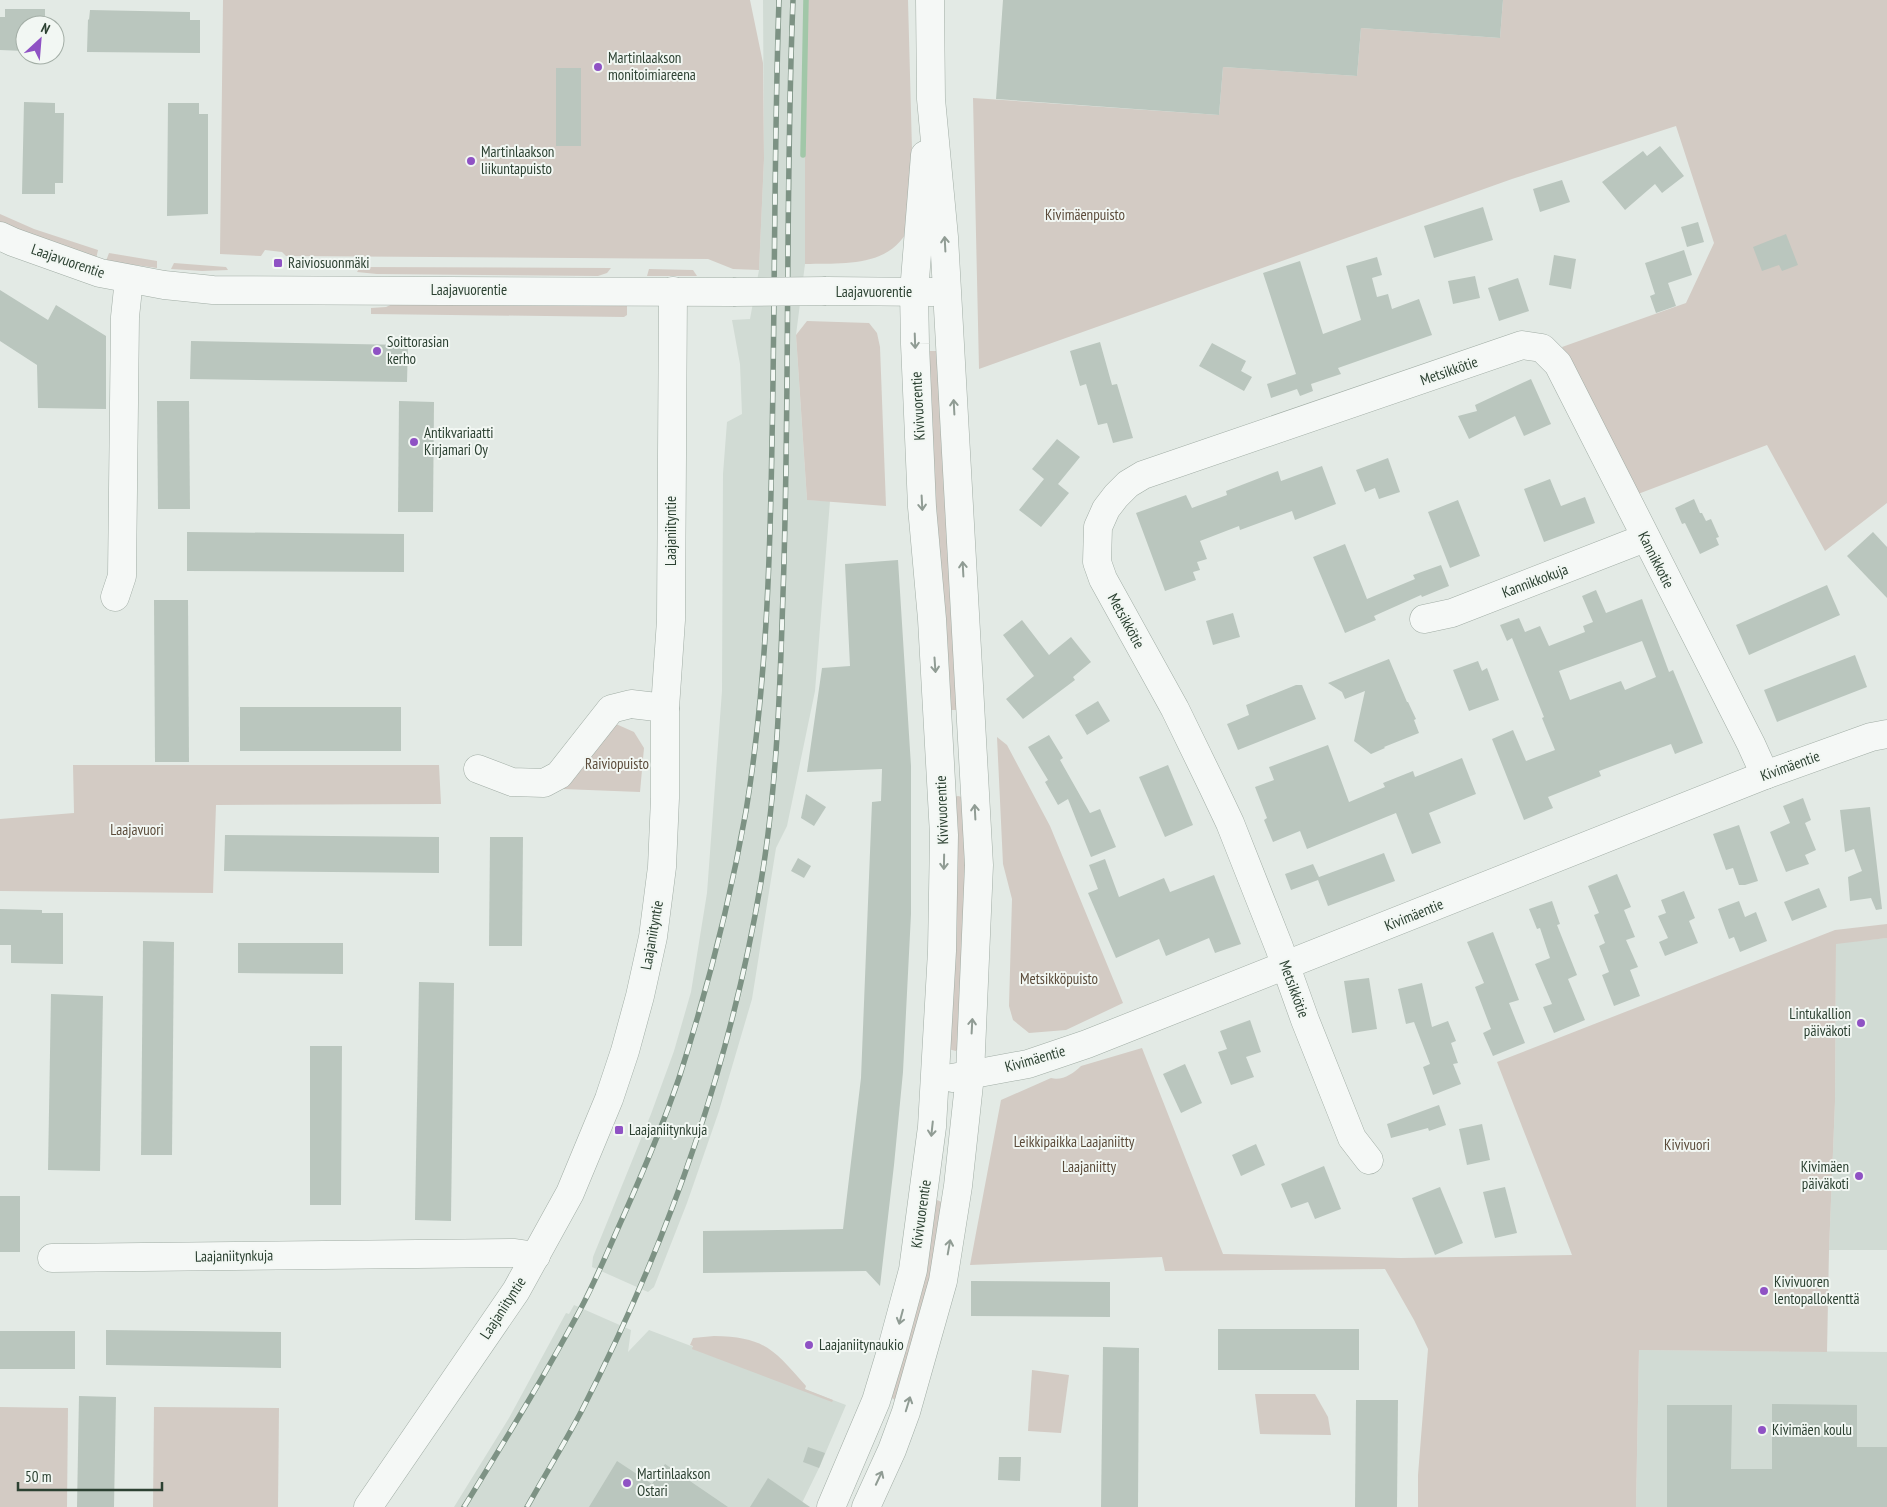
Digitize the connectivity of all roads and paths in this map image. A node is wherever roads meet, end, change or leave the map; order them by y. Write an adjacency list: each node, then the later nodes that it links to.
1 (930, 0): 2 (street, Kivivuorentie)
2 (931, 99): 6 (street, Kivivuorentie); 7 (street, Kivivuorentie, one-way to 2)
3 (0, 236): 4 (street, Laajavuorentie)
4 (129, 280): 5 (street, Laajavuorentie); 10 (street)
5 (673, 291): 6 (street, Laajavuorentie, bridge); 12 (street, Laajaniityntie)
6 (914, 292): 7 (street, Laajavuorentie); 18 (street, Kivivuorentie, one-way to 18)
7 (947, 293): 17 (street, Kivivuorentie, one-way to 7)
8 (1542, 348): 9 (street, Kannikkotie); 16 (street, Metsikkötie)
9 (1645, 538): 11 (street, Kannikkokuja); 15 (street, Kannikkotie)
10 (115, 597)
11 (1424, 619)
12 (665, 708): 14 (street); 20 (street, Laajaniityntie)
13 (1887, 734): 15 (street, Kivimäentie)
14 (478, 769)
15 (1765, 775): 16 (street, Kivimäentie)
16 (1285, 966): 17 (street, Kivimäentie); 19 (street, Metsikkötie)
17 (970, 1075): 18 (street, Kivimäentie); 24 (street, Kivivuorentie, one-way to 17)
18 (936, 1080): 23 (street, Kivivuorentie, one-way to 23)
19 (1369, 1160)
20 (536, 1256): 21 (street, Laajaniitynkuja); 22 (street, Laajaniityntie)
21 (52, 1258)
22 (368, 1507)
23 (831, 1507)
24 (866, 1507)

